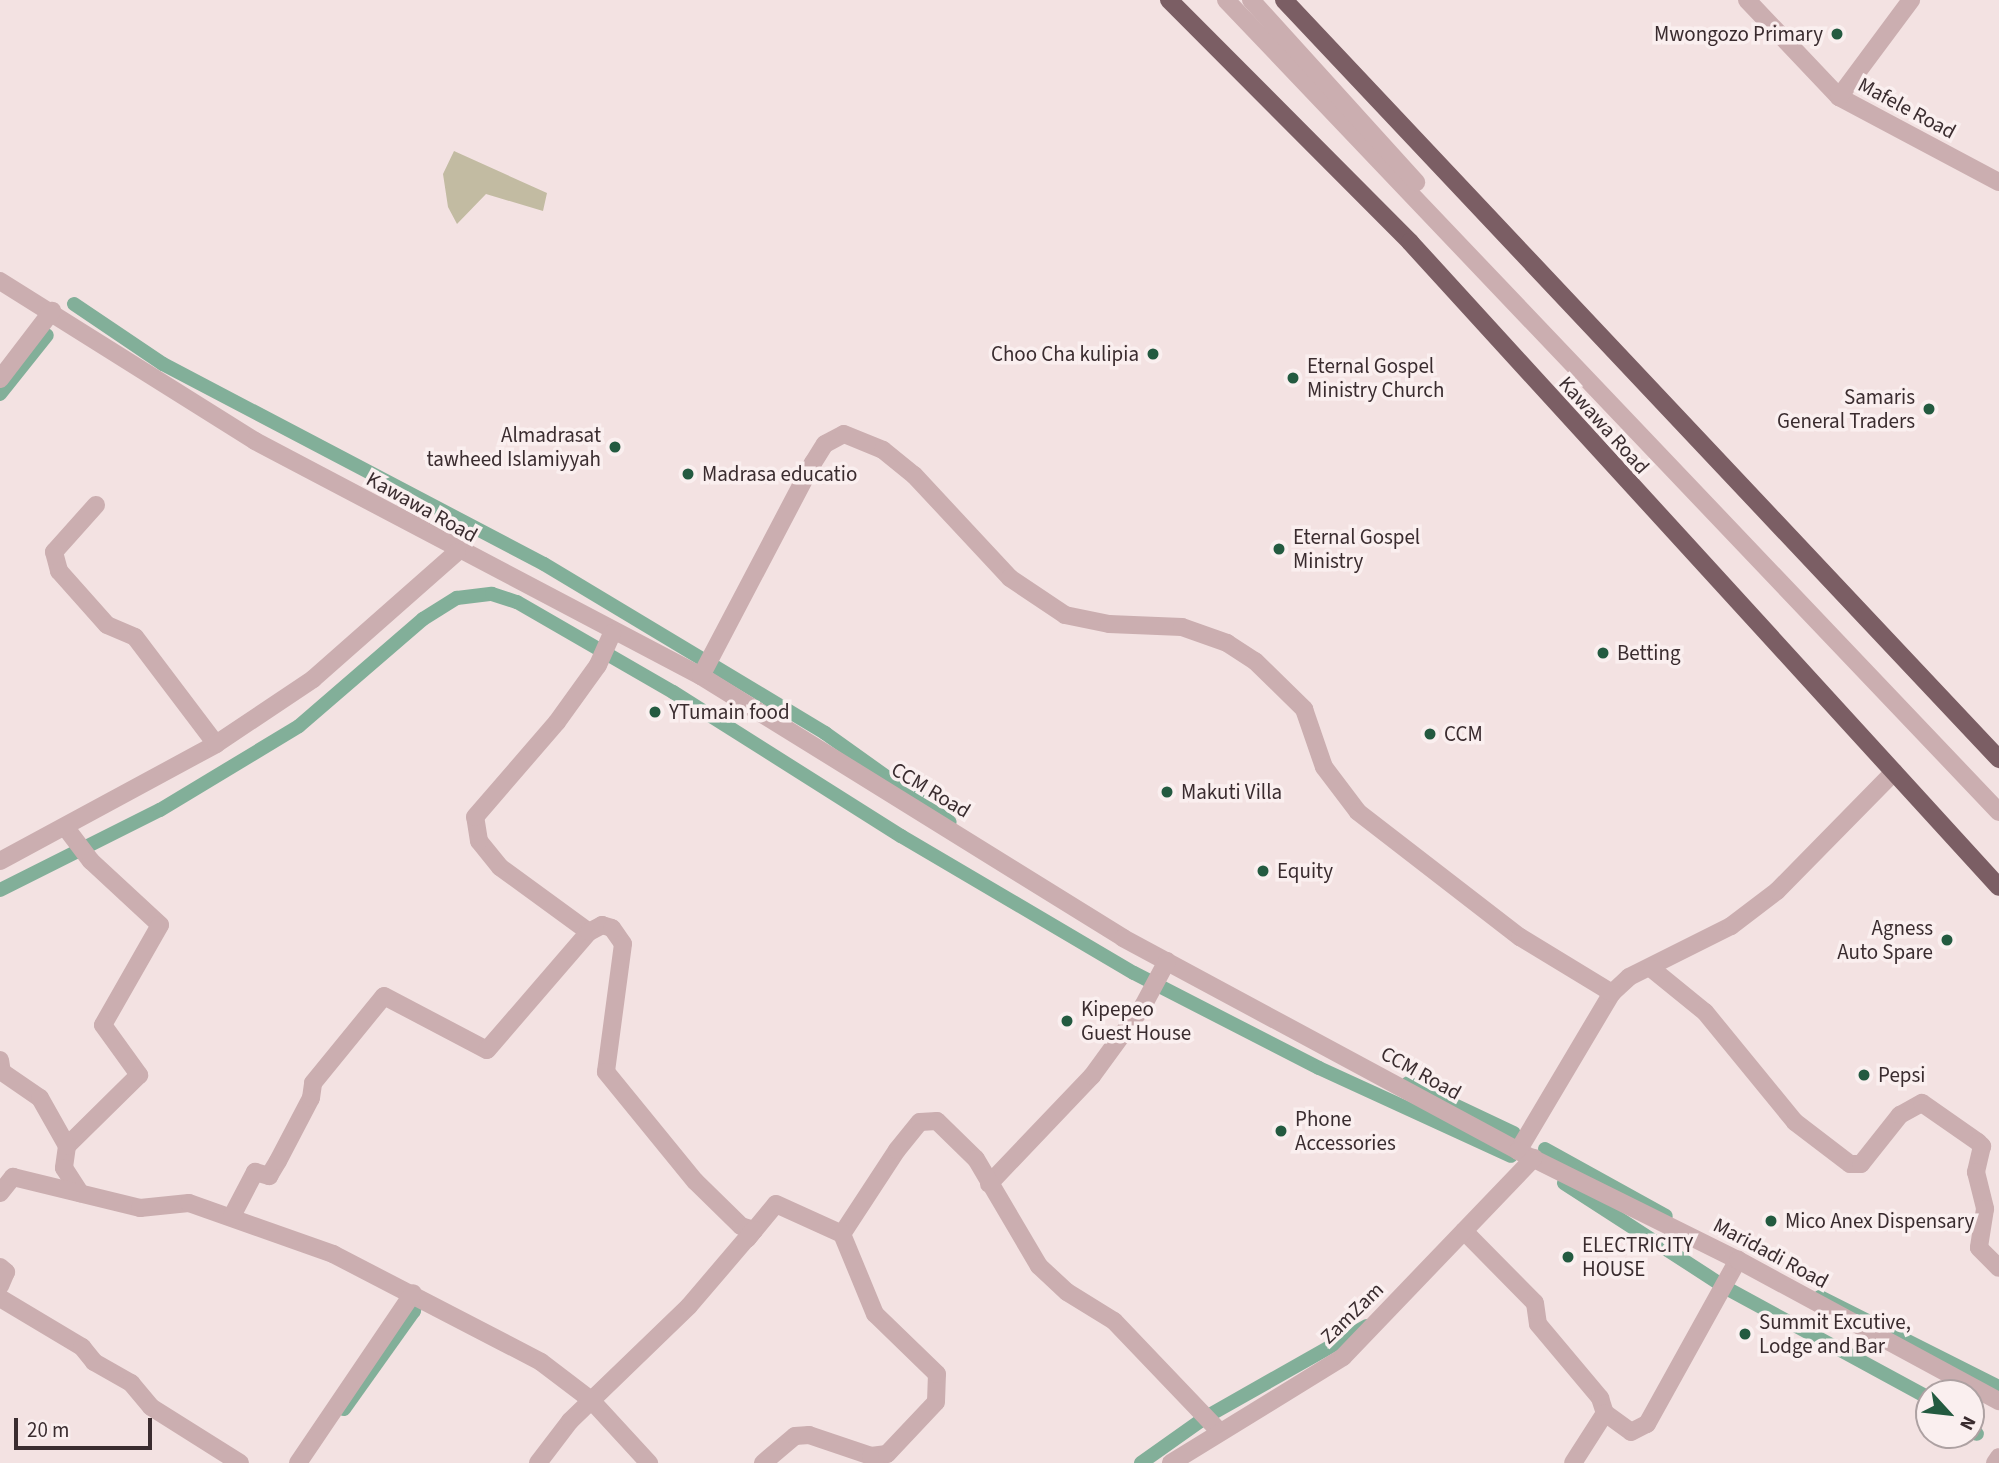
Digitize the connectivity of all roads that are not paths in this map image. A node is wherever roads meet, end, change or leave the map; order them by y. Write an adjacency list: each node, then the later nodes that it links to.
1 (1169, 0): 19 (main road, Kawawa Road)
2 (1226, 0): 21 (street, Kawawa Road)
3 (1251, 0): 20 (street, Kawawa Road)
4 (1284, 0): 18 (main road)
5 (1746, 0): 7 (street, Mafele Road)
6 (1911, 0): 7 (street)
7 (1839, 97): 8 (street, Mafele Road)
8 (1999, 182)
9 (0, 281): 10 (street, Kawawa Road)
10 (52, 311): 11 (street); 13 (street, Kawawa Road)
11 (0, 380)
12 (96, 505): 16 (street)
13 (457, 552): 14 (street, Kawawa Road); 16 (street)
14 (612, 633): 15 (street, Kawawa Road); 25 (street)
15 (701, 676): 17 (street, Kawawa Road); 28 (street)
16 (216, 744): 22 (street)
17 (832, 757): 26 (street, CCM Road)
18 (1999, 759)
19 (1894, 772): 24 (main road, Kawawa Road); 27 (street)
20 (1999, 806)
21 (1999, 812)
22 (66, 828): 23 (street); 30 (street)
23 (0, 861)
24 (1999, 887)
25 (589, 932): 35 (street); 36 (street)
26 (1167, 961): 31 (street, CCM Road); 32 (street)
27 (1652, 969): 28 (street); 41 (street)
28 (1612, 993): 31 (street)
29 (0, 1060): 30 (street)
30 (67, 1146): 34 (street)
31 (1526, 1154): 37 (street, ZamZam); 39 (street, Maridadi Road)
32 (989, 1184): 38 (street); 48 (street)
33 (0, 1193): 34 (street)
34 (80, 1193): 35 (street)
35 (232, 1216): 43 (street)
36 (754, 1230): 38 (street); 45 (street)
37 (1464, 1231): 47 (street); 48 (street, ZamZam)
38 (842, 1234): 54 (street)
39 (1738, 1260): 46 (street, Maridadi Road); 47 (street)
40 (0, 1267): 42 (street)
41 (1999, 1268)
42 (0, 1286)
43 (413, 1293): 45 (street); 51 (street)
44 (0, 1298): 50 (street)
45 (591, 1400): 52 (street); 53 (street)
46 (1999, 1401)
47 (1605, 1413): 56 (street)
48 (1220, 1432): 55 (street, ZamZam)
49 (1999, 1457): 57 (street)
50 (240, 1463)
51 (298, 1463)
52 (538, 1463)
53 (649, 1463)
54 (763, 1463)
55 (1171, 1463)
56 (1573, 1463)
57 (1995, 1463)

